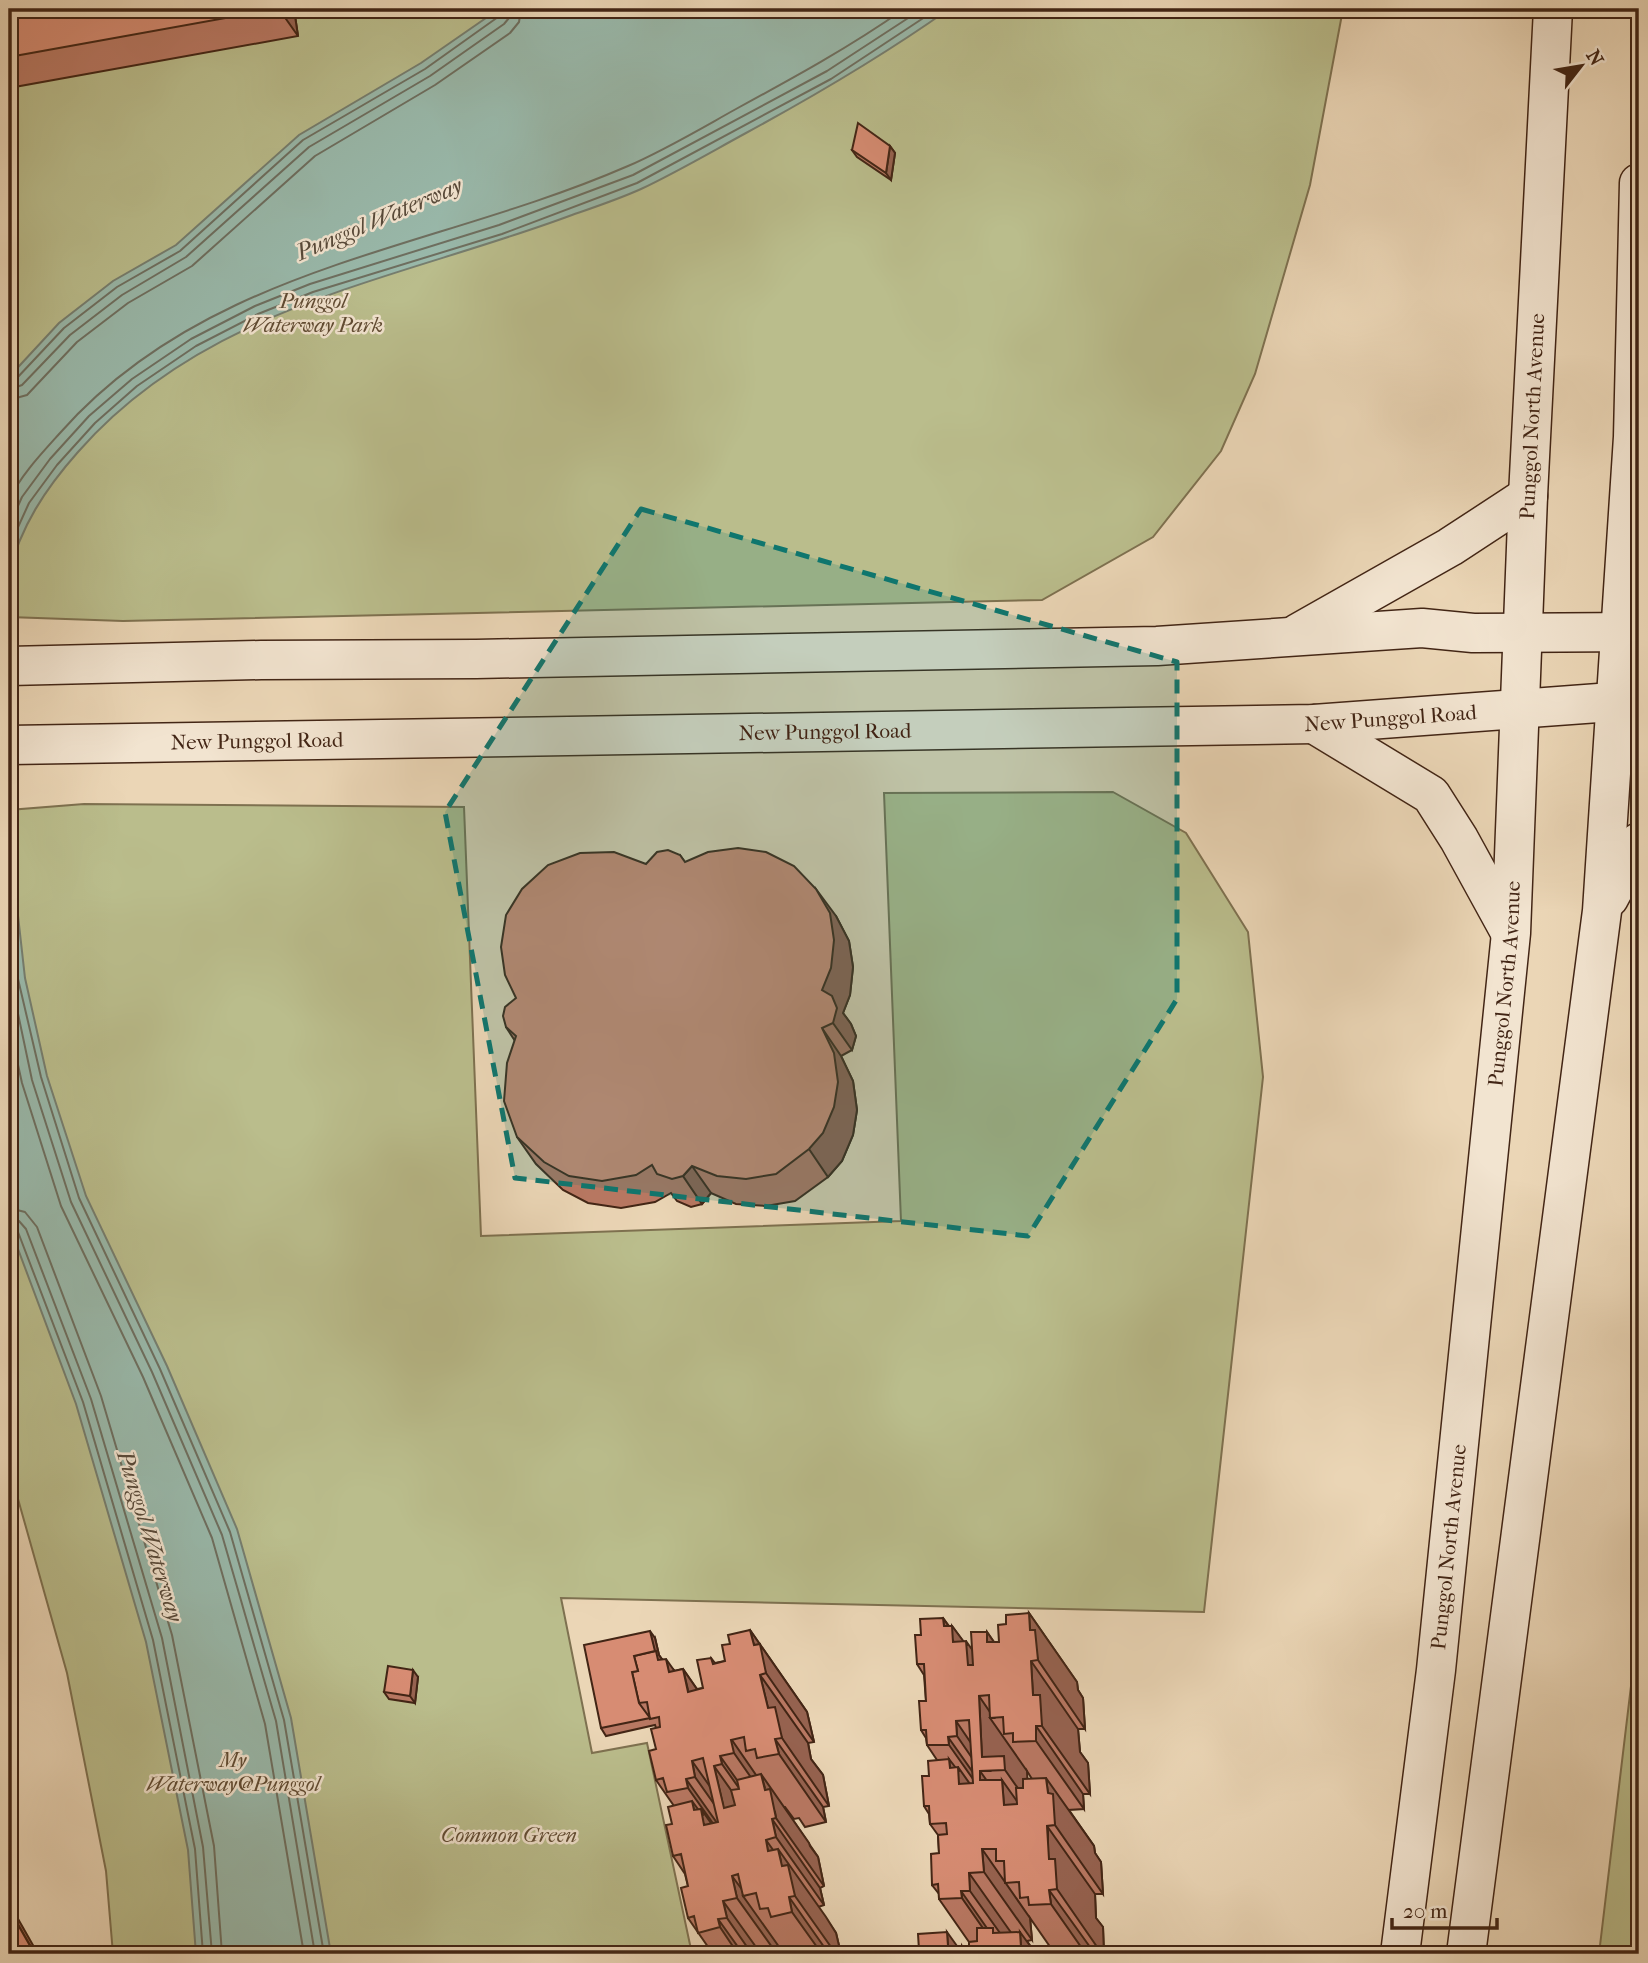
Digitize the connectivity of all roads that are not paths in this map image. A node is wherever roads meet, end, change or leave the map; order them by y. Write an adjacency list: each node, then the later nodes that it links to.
1 (1553, 9): 4 (main road, Punggol North Avenue)
2 (1639, 183): 3 (main road)
3 (1636, 443): 6 (main road)
4 (1528, 496): 5 (main road, Punggol North Avenue); 7 (main road)
5 (1522, 632): 6 (main road); 7 (main road); 10 (main road, Punggol North Avenue)
6 (1630, 632): 9 (main road)
7 (1293, 636): 8 (main road)
8 (9, 666)
9 (1627, 701): 10 (main road, New Punggol Road); 14 (main road)
10 (1520, 709): 11 (main road, New Punggol Road); 15 (main road, Punggol North Avenue)
11 (1314, 724): 12 (main road, New Punggol Road); 15 (main road)
12 (9, 745)
13 (1639, 842): 14 (main road)
14 (1602, 911): 17 (main road)
15 (1511, 933): 16 (main road, Punggol North Avenue)
16 (1399, 1954)
17 (1466, 1954)

